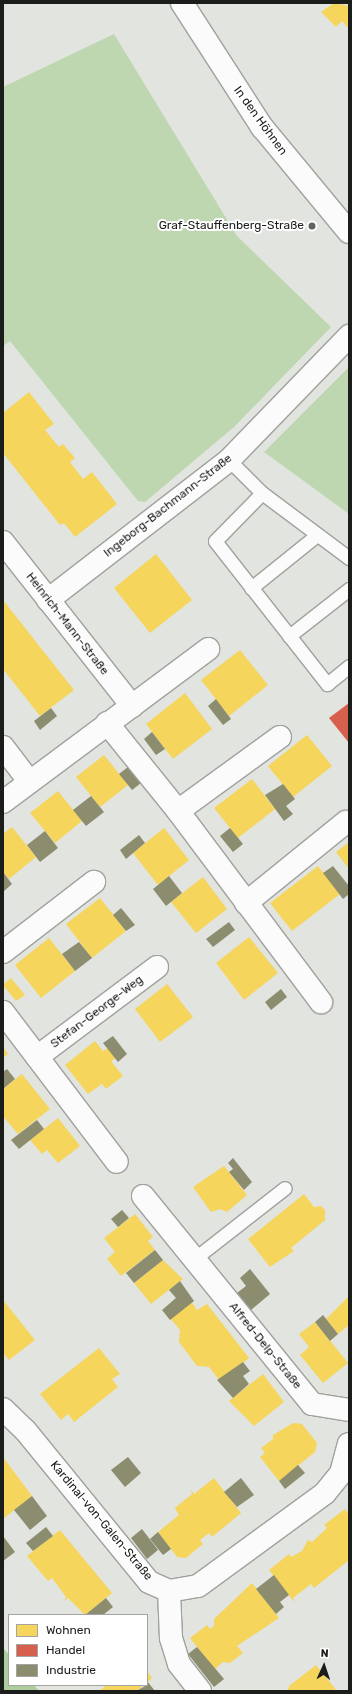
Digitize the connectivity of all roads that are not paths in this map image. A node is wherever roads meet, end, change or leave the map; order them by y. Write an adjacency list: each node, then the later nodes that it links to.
1 (182, 3): 2 (street, In den Höhnen)
2 (349, 232)
3 (349, 336): 4 (street, Ingeborg-Bachmann-Straße)
4 (229, 460): 5 (lane); 11 (street, Ingeborg-Bachmann-Straße)
5 (262, 493): 6 (lane); 9 (lane)
6 (317, 535): 8 (lane); 9 (lane)
7 (3, 542): 11 (street, Heinrich-Mann-Straße)
8 (349, 558)
9 (251, 588): 12 (lane)
10 (349, 589): 12 (lane)
11 (48, 600): 15 (street, Heinrich-Mann-Straße)
12 (289, 636): 14 (lane)
13 (208, 649): 15 (street)
14 (349, 666)
15 (132, 706): 16 (street)
16 (107, 723): 19 (street); 21 (street)
17 (280, 737): 21 (street)
18 (3, 747): 19 (street)
19 (29, 781): 20 (street)
20 (3, 802)
21 (178, 811): 24 (street)
22 (346, 822): 24 (street)
23 (94, 882): 25 (street)
24 (246, 903): 27 (street)
25 (3, 952)
26 (157, 967): 29 (street, Stefan-George-Weg)
27 (321, 1002)
28 (3, 1012): 29 (street)
29 (37, 1056): 30 (street)
30 (117, 1162)
31 (285, 1188): 33 (lane)
32 (143, 1196): 33 (street, Alfred-Delp-Straße)
33 (194, 1259): 35 (street, Alfred-Delp-Straße)
34 (3, 1409): 38 (street, Kardinal-von-Galen-Straße)
35 (349, 1410)
36 (349, 1444): 37 (street, Kardinal-von-Galen-Straße)
37 (345, 1476): 38 (street, Kardinal-von-Galen-Straße)
38 (169, 1590): 39 (street)
39 (200, 1691)

